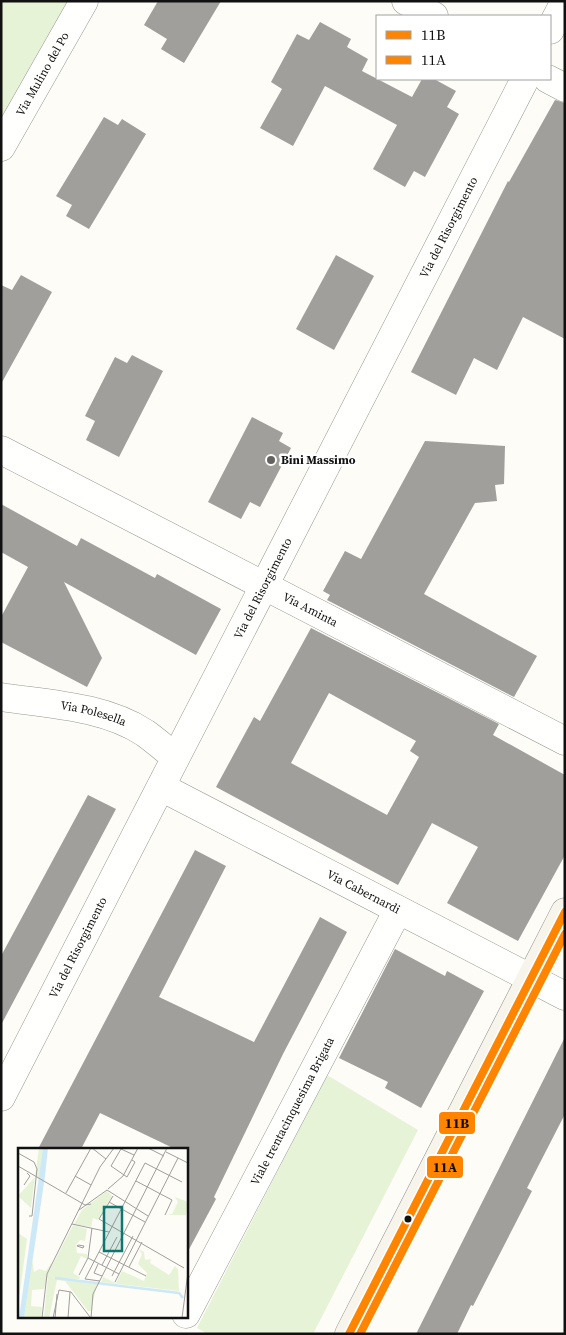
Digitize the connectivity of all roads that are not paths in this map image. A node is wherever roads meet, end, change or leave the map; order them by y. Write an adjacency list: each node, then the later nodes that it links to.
1 (84, 1): 9 (street, Via Mulino del Po)
2 (406, 1): 4 (street)
3 (565, 1): 5 (street)
4 (432, 15)
5 (551, 28)
6 (524, 80): 11 (street, Via del Risorgimento)
7 (550, 80): 8 (street)
8 (565, 88)
9 (1, 147)
10 (1, 450): 11 (street, Via Aminta)
11 (262, 586): 13 (street, Via Aminta); 14 (street, Via del Risorgimento)
12 (1, 697): 14 (street, Via Polesella)
13 (565, 741)
14 (175, 757): 15 (street, Via del Risorgimento)
15 (160, 787): 16 (street, Via Cabernardi); 20 (street, Via del Risorgimento)
16 (398, 910): 18 (street, Via Cabernardi); 21 (street, Viale trentacinquesima Brigata)
17 (565, 912): 18 (street)
18 (531, 978): 19 (street, Via Cabernardi); 24 (street)
19 (565, 996)
20 (1, 1097)
21 (188, 1311)
22 (184, 1318): 23 (street, Viale trentacinquesima Brigata)
23 (176, 1334)
24 (349, 1334)

